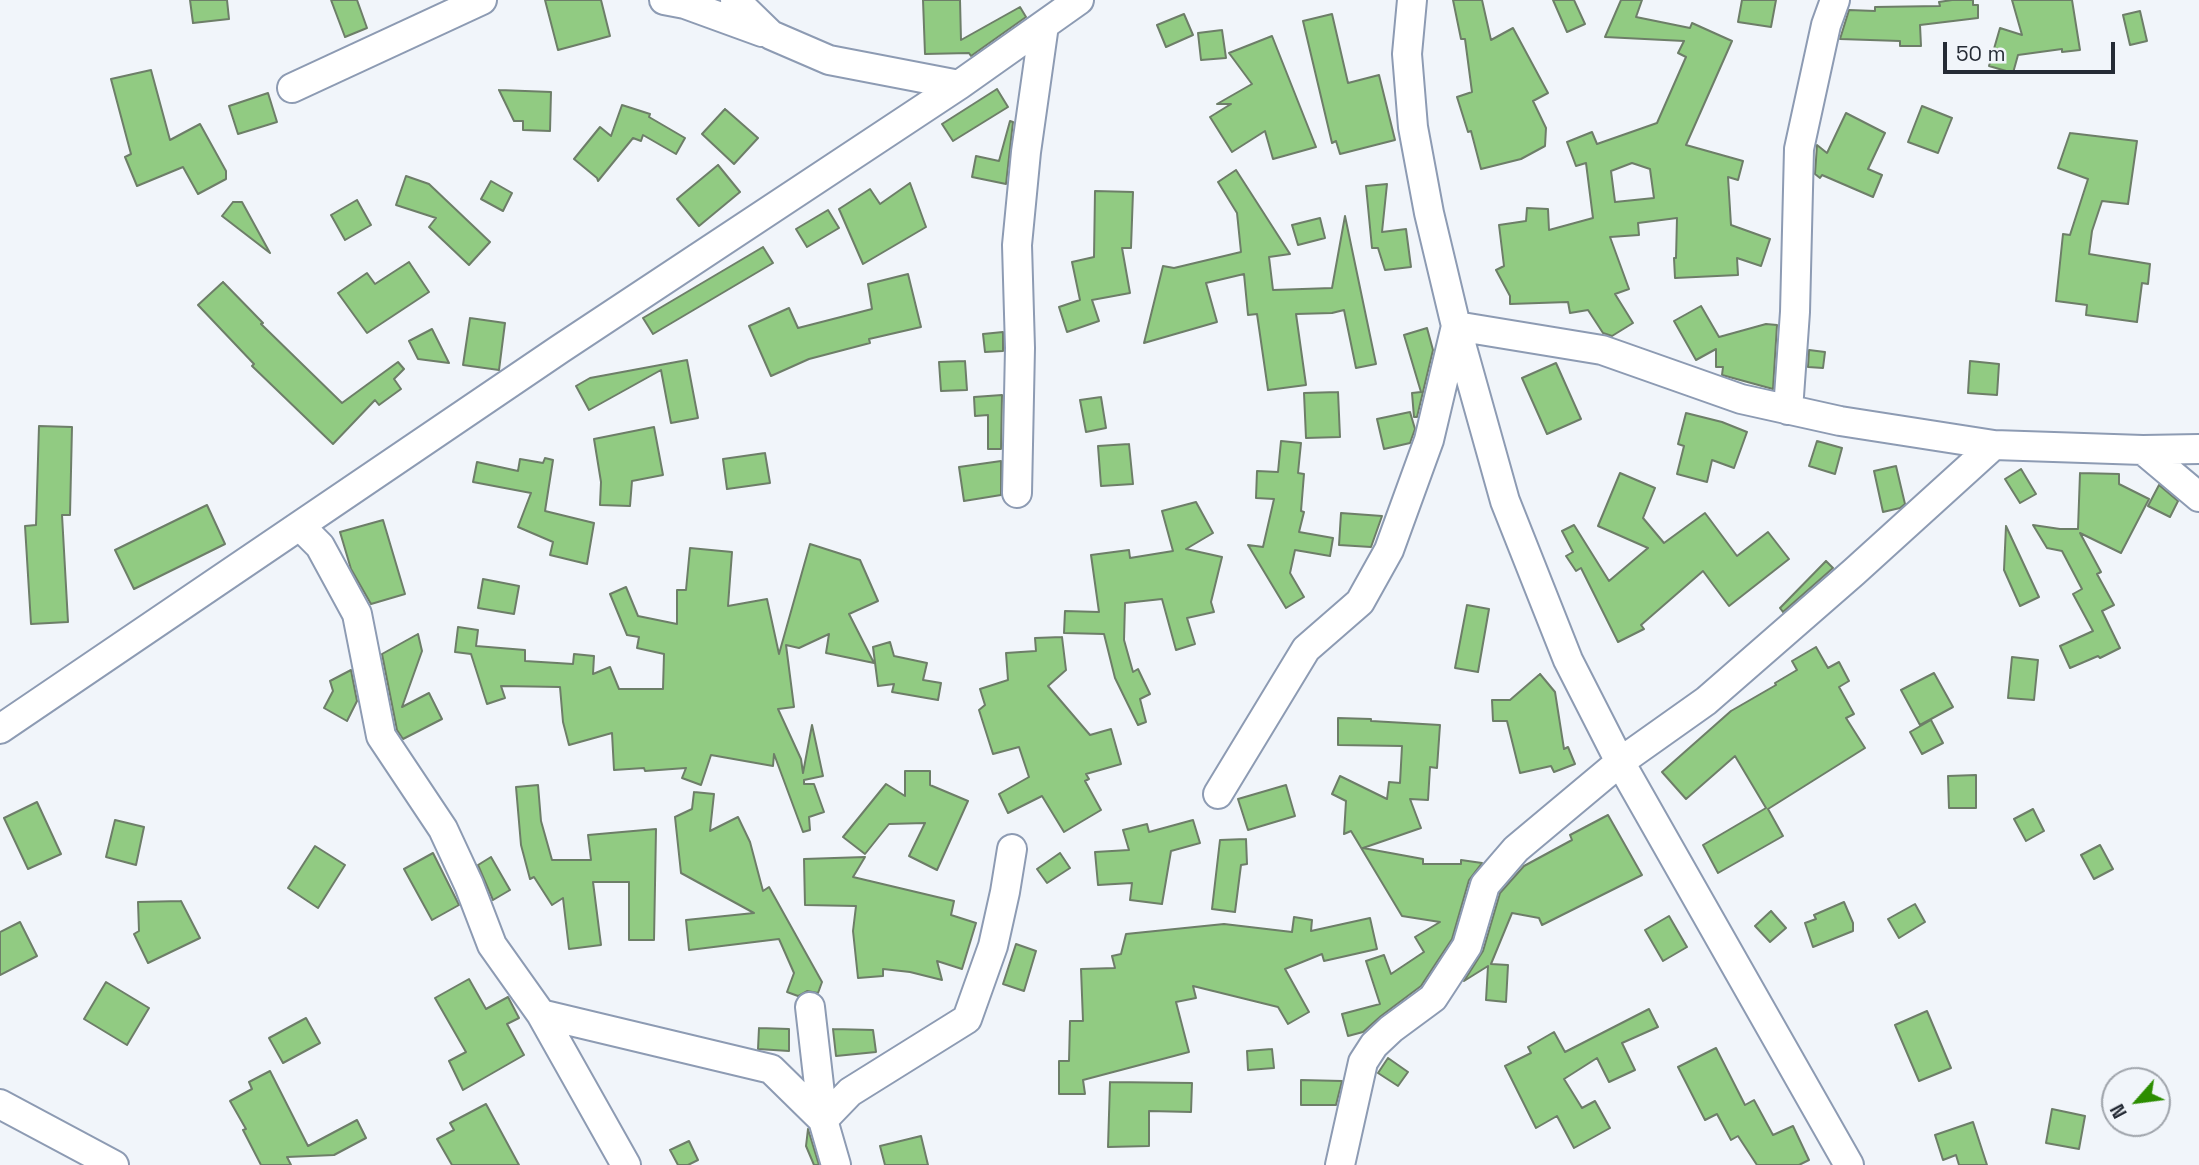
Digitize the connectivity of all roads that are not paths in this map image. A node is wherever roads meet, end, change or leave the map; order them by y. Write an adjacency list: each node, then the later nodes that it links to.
1 (482, 0): 10 (street)
2 (664, 0): 8 (street)
3 (735, 0): 8 (street)
4 (1079, 0): 7 (street)
5 (1412, 0): 11 (street)
6 (1835, 0): 12 (street)
7 (1044, 25): 9 (street); 16 (street)
8 (771, 36): 9 (street)
9 (959, 85): 18 (street)
10 (292, 88)
11 (1456, 326): 12 (street); 20 (street); 21 (street)
12 (1788, 410): 13 (street)
13 (1994, 445): 15 (street); 20 (street)
14 (2199, 449): 15 (street)
15 (2143, 450): 17 (street)
16 (1017, 493)
17 (2199, 496)
18 (300, 526): 19 (street); 24 (street)
19 (0, 729)
20 (1620, 762): 30 (street); 31 (street)
21 (1218, 794)
22 (1012, 849): 26 (street)
23 (810, 1007): 26 (street)
24 (541, 1014): 26 (street); 28 (street)
25 (0, 1104): 27 (street)
26 (823, 1120): 29 (street)
27 (114, 1165)
28 (626, 1165)
29 (836, 1165)
30 (1340, 1165)
31 (1849, 1165)

